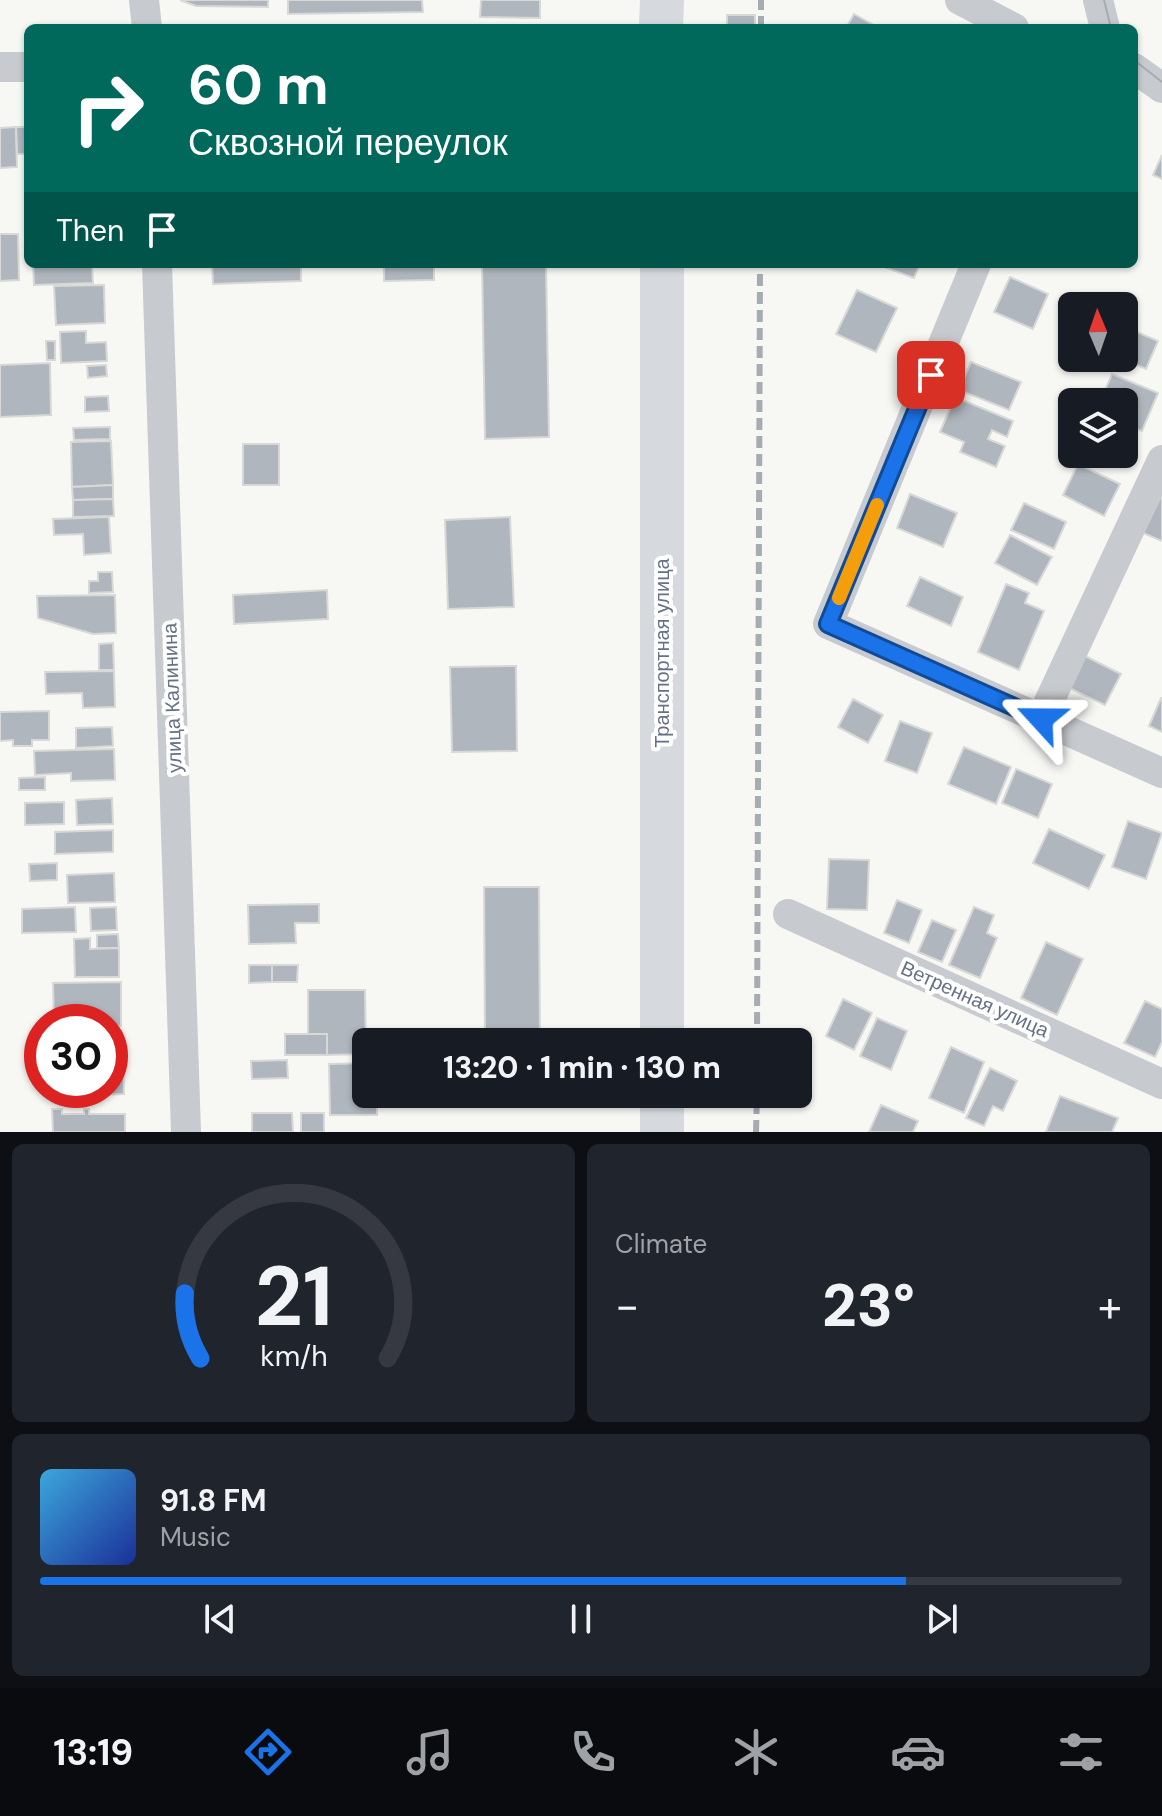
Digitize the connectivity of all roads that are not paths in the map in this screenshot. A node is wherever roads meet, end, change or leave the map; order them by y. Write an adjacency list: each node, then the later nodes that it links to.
1 (144, 0): 5 (street)
2 (662, 0): 6 (main road)
3 (960, 0): 7 (street)
4 (1098, 0): 8 (street)
5 (147, 24)
6 (661, 24)
7 (1006, 24)
8 (1104, 24)
9 (0, 67): 10 (street)
10 (24, 67)
11 (1138, 71): 12 (street)
12 (1162, 88)
13 (157, 268): 23 (street, улица Калинина)
14 (662, 268): 20 (main road, Транспортная улица)
15 (974, 268): 17 (street)
16 (1162, 460): 17 (street)
17 (1041, 719): 18 (street)
18 (1162, 773)
19 (788, 914): 21 (street, Ветренная улица)
20 (662, 1028)
21 (1162, 1084)
22 (662, 1108): 24 (main road)
23 (186, 1132)
24 (662, 1132)

